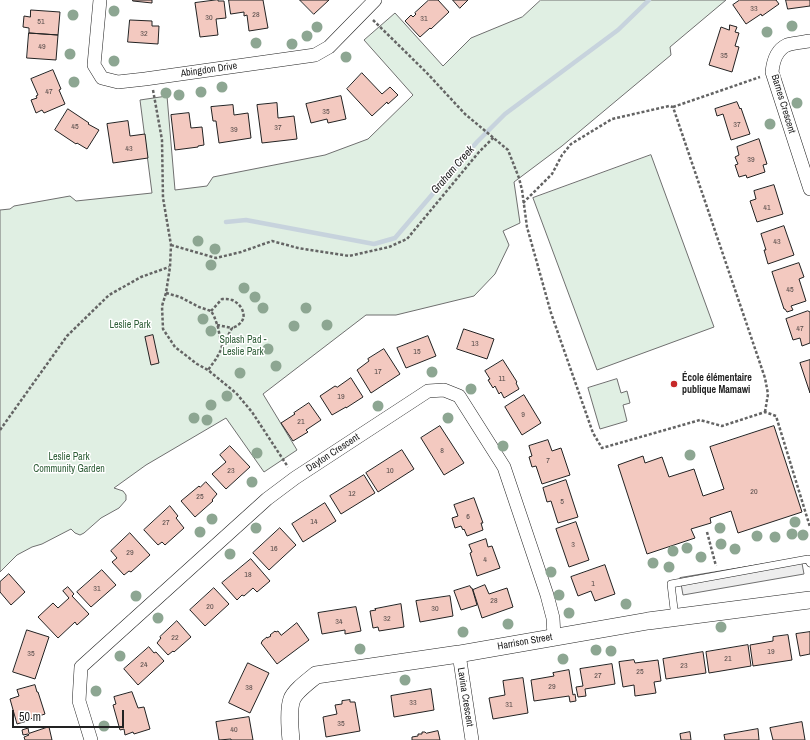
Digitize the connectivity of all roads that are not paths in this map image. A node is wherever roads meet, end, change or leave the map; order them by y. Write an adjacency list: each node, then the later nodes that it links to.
1 (100, 0): 2 (street, Abingdon Drive)
2 (375, 0)
3 (810, 41): 4 (street, Barnes Crescent)
4 (810, 189)
5 (810, 563): 7 (lane)
6 (810, 600): 7 (street, Harrison Street)
7 (674, 617): 8 (street, Harrison Street)
8 (554, 637): 9 (street, Harrison Street); 10 (street, Dayton Crescent)
9 (459, 654): 11 (street, Harrison Street); 12 (street, Lavina Crescent)
10 (91, 740)
11 (291, 740)
12 (472, 740)

